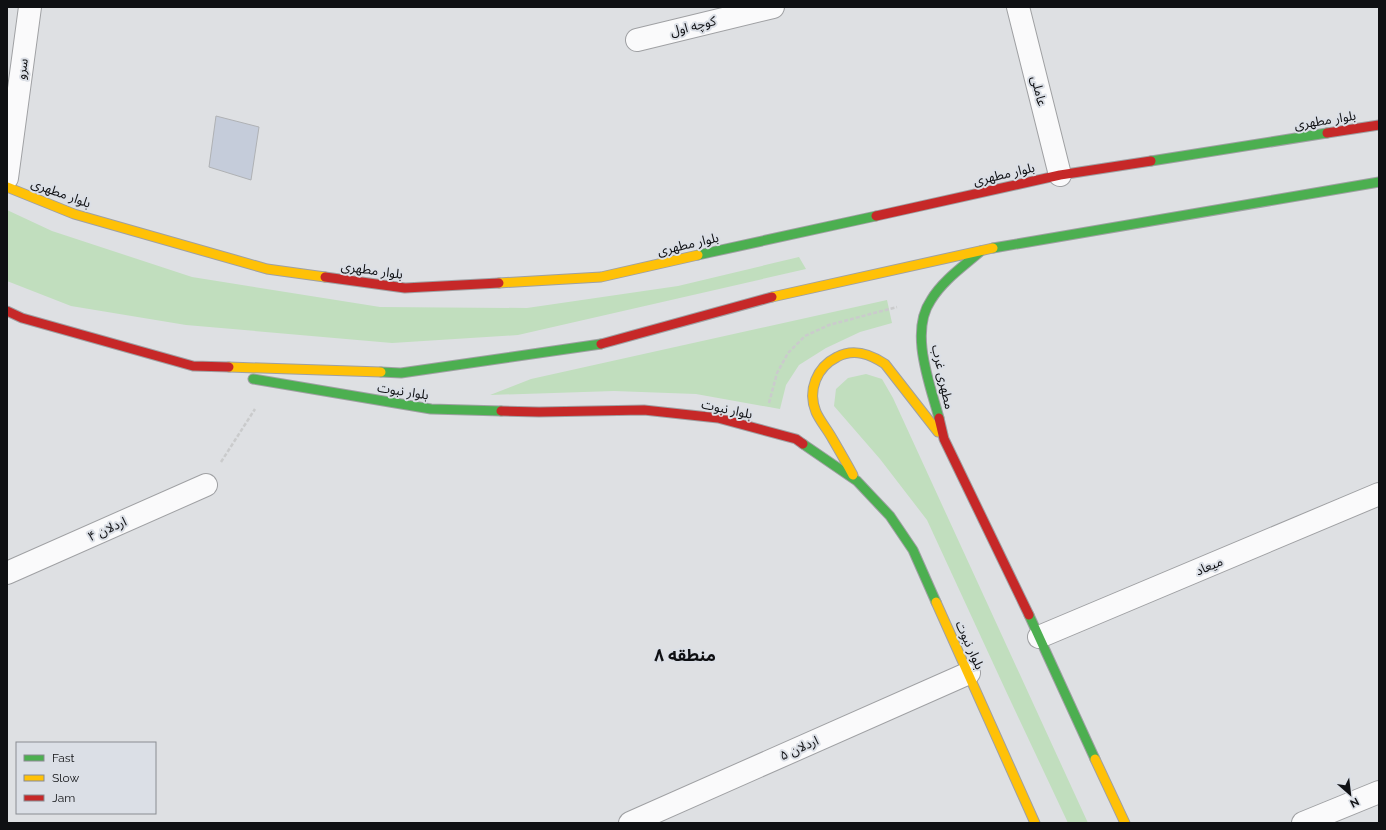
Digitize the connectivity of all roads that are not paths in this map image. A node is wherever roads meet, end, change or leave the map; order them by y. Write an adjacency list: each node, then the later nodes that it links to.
1 (30, 7): 7 (street, سرو)
2 (773, 7): 4 (street, کوچه اول)
3 (1018, 7): 6 (street, عاملی)
4 (637, 40)
5 (1379, 125): 6 (main road, بلوار مطهری)
6 (1060, 175): 9 (main road, بلوار مطهری)
7 (7, 178)
8 (1379, 182): 10 (main road)
9 (7, 187)
10 (984, 249): 12 (main road); 13 (main road, مطهری غرب)
11 (7, 311): 12 (main road)
12 (192, 366): 14 (main road, بلوار نبوت)
13 (944, 439): 14 (main road); 18 (main road)
14 (857, 481): 19 (main road, بلوار نبوت)
15 (206, 485): 17 (street, اردلان ۴)
16 (1379, 494): 18 (street, میعاد)
17 (7, 573)
18 (1039, 637): 23 (main road)
19 (969, 673): 21 (street, اردلان ۵); 22 (main road, بلوار نبوت)
20 (1379, 792): 24 (street)
21 (630, 823)
22 (1034, 823)
23 (1125, 823)
24 (1303, 823)

